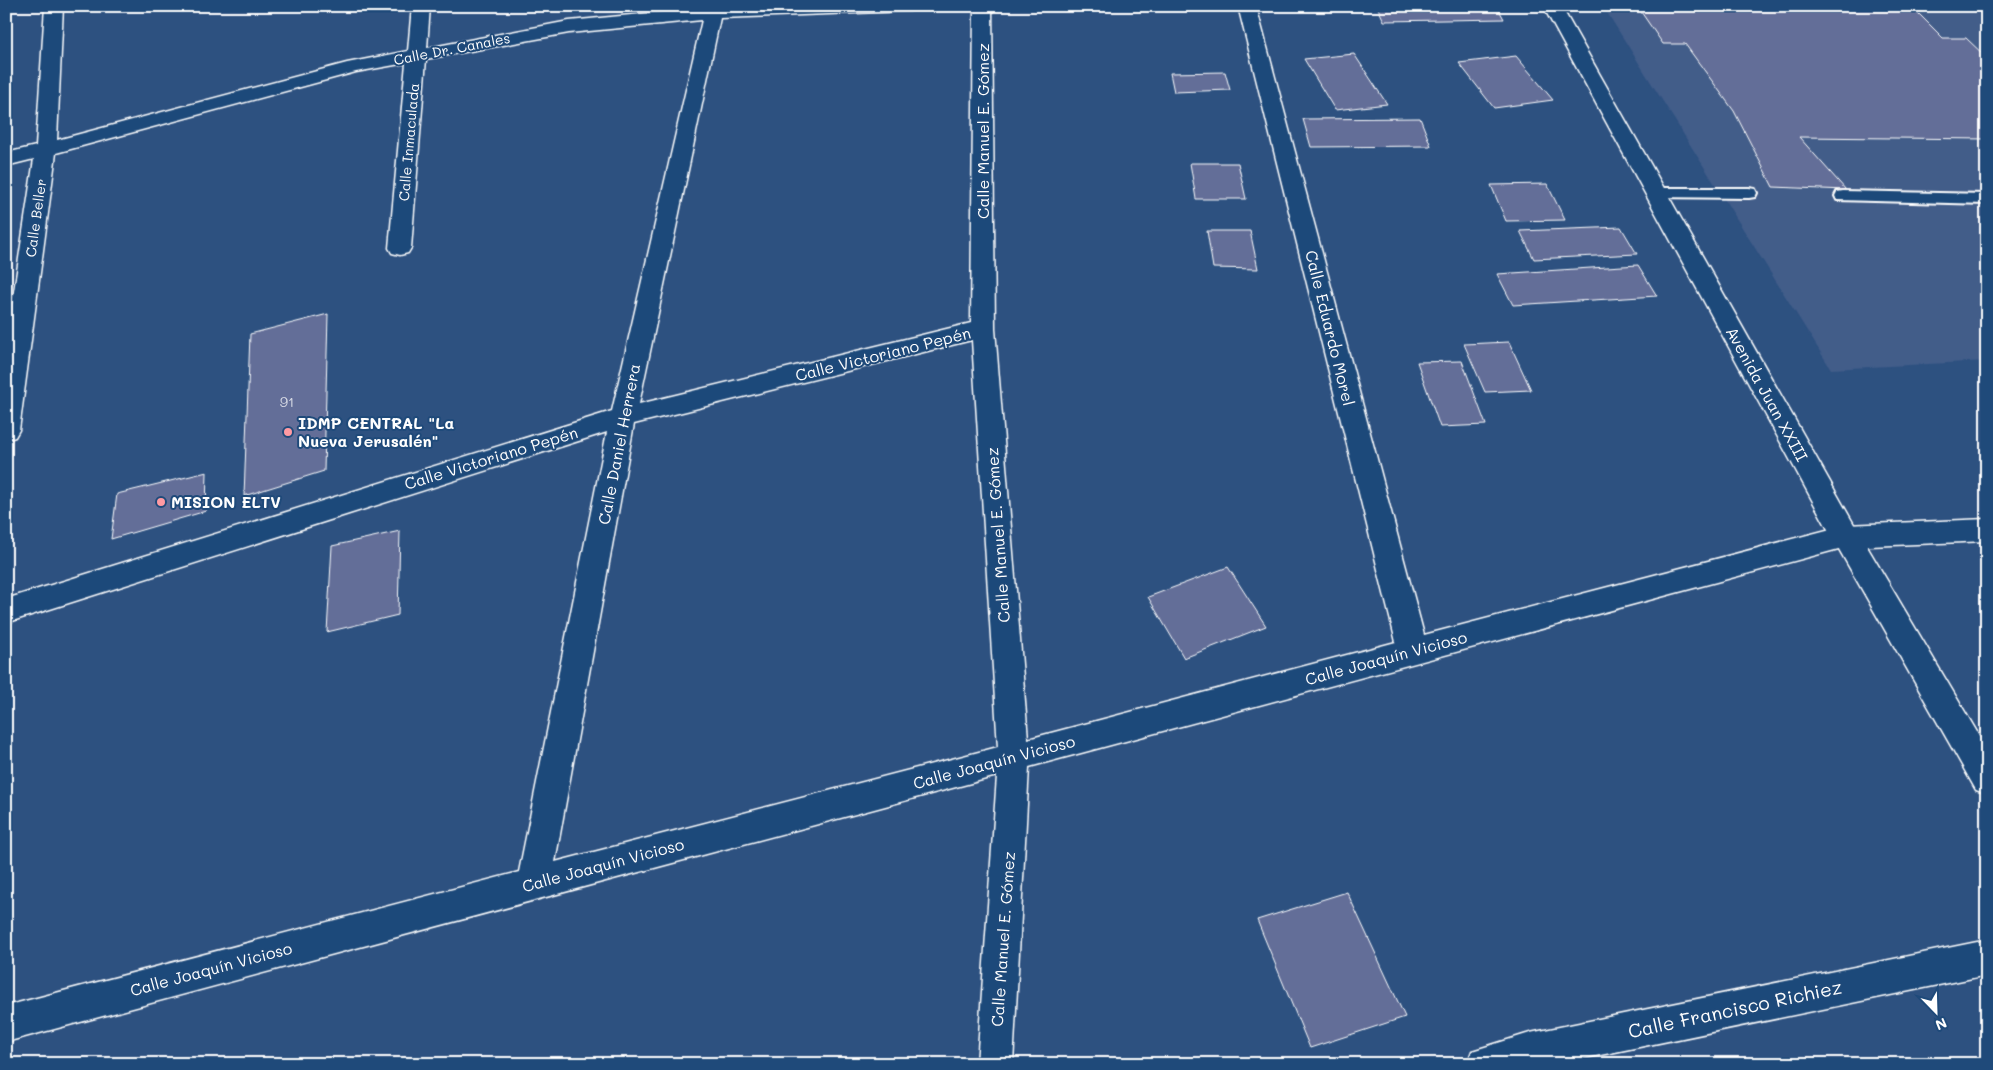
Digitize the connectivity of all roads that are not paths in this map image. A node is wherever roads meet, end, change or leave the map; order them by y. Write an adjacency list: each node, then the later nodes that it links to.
1 (54, 6): 9 (street, Calle Beller)
2 (420, 6): 8 (street, Calle Inmaculada)
3 (909, 6): 7 (street, Calle Dr. Canales)
4 (983, 6): 16 (street, Calle Manuel E. Gómez)
5 (1248, 6): 22 (street, Calle Eduardo Morel)
6 (1552, 6): 11 (street, Avenida Juan XXIII)
7 (714, 10): 8 (street, Calle Dr. Canales); 17 (street, Calle Daniel Herrera)
8 (416, 57): 9 (street, Calle Dr. Canales); 15 (street, Calle Inmaculada)
9 (46, 150): 10 (street, Calle Dr. Canales); 18 (street, Calle Beller)
10 (6, 160)
11 (1655, 193): 12 (lane); 20 (street, Avenida Juan XXIII)
12 (1749, 194)
13 (1843, 196): 14 (lane)
14 (1987, 198)
15 (400, 248)
16 (983, 330): 17 (street, Calle Victoriano Pepén); 23 (street, Calle Manuel E. Gómez)
17 (623, 417): 21 (street, Calle Victoriano Pepén); 25 (street, Calle Daniel Herrera)
18 (6, 430)
19 (1987, 530): 20 (street, Calle Joaquín Vicioso)
20 (1846, 536): 22 (street, Calle Joaquín Vicioso); 24 (street, Avenida Juan XXIII)
21 (6, 611)
22 (1413, 650): 23 (street, Calle Joaquín Vicioso)
23 (1014, 756): 25 (street, Calle Joaquín Vicioso); 28 (street, Calle Manuel E. Gómez)
24 (1987, 779)
25 (534, 883): 27 (street, Calle Joaquín Vicioso)
26 (1987, 957): 29 (street, Calle Francisco Richiez)
27 (6, 1024)
28 (995, 1064)
29 (1485, 1064)

